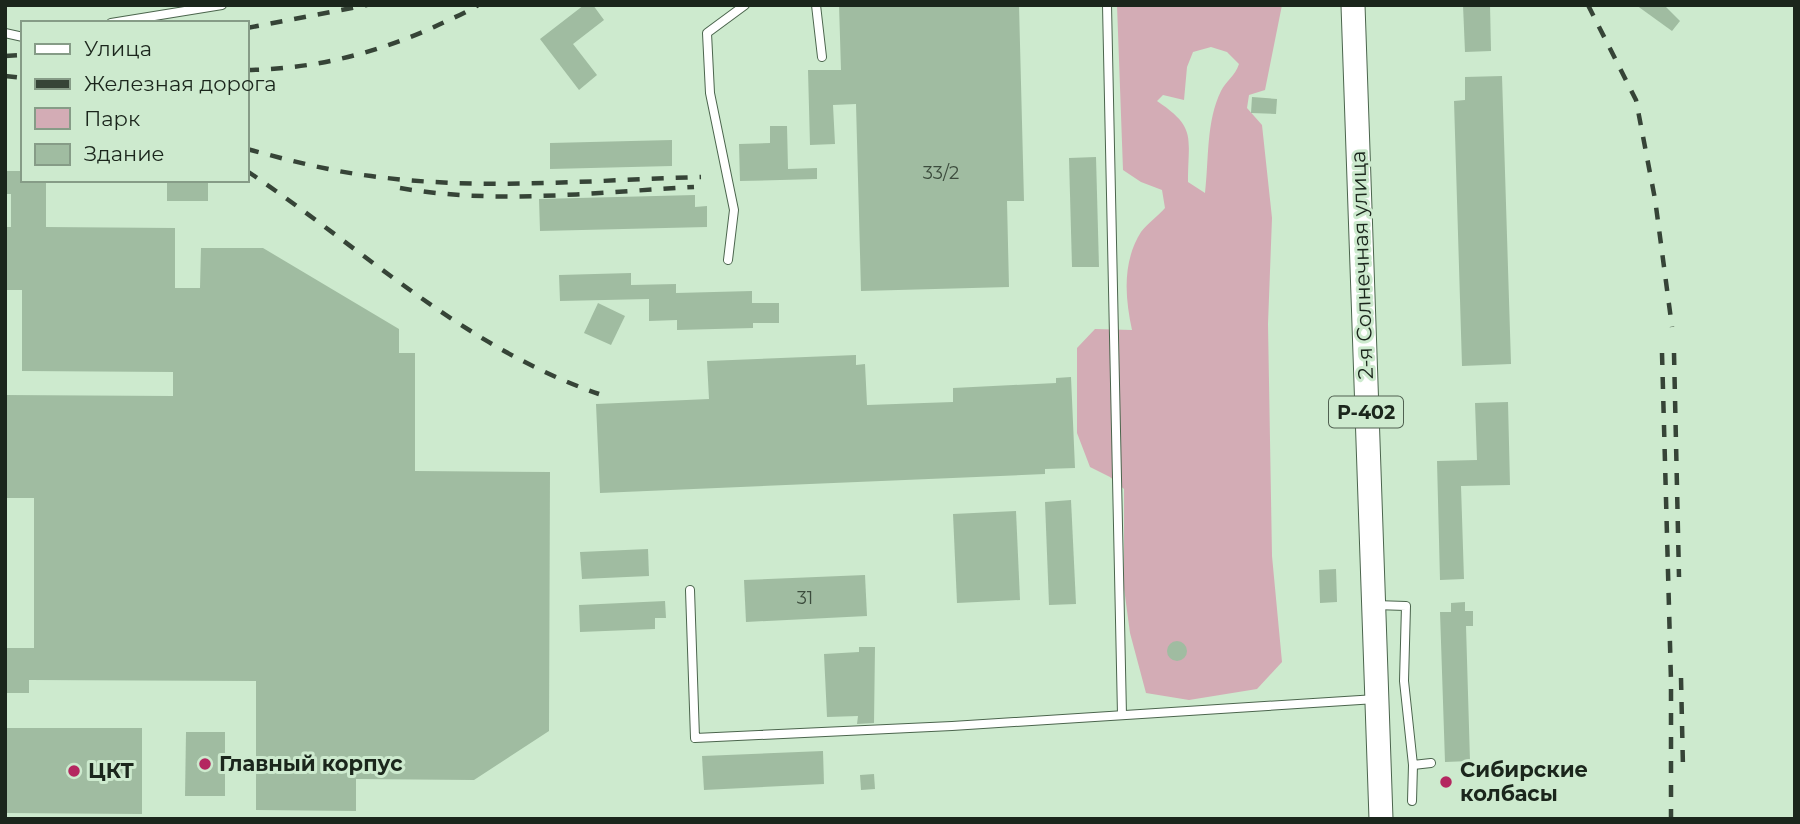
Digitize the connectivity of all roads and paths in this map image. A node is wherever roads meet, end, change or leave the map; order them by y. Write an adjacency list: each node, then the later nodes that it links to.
1 (222, 5): 6 (lane)
2 (745, 5): 8 (lane)
3 (816, 5): 7 (lane)
4 (1107, 5): 12 (lane)
5 (1353, 5): 10 (main road, 2-я Солнечная улица / Р-402)
6 (123, 21)
7 (822, 57)
8 (728, 260)
9 (690, 590): 12 (lane)
10 (1373, 606): 11 (main road, 2-я Солнечная улица / Р-402); 14 (lane)
11 (1378, 699): 12 (lane); 16 (main road, 2-я Солнечная улица / Р-402)
12 (1122, 715)
13 (1430, 763): 14 (lane)
14 (1413, 765): 15 (lane)
15 (1412, 801)
16 (1381, 819)

